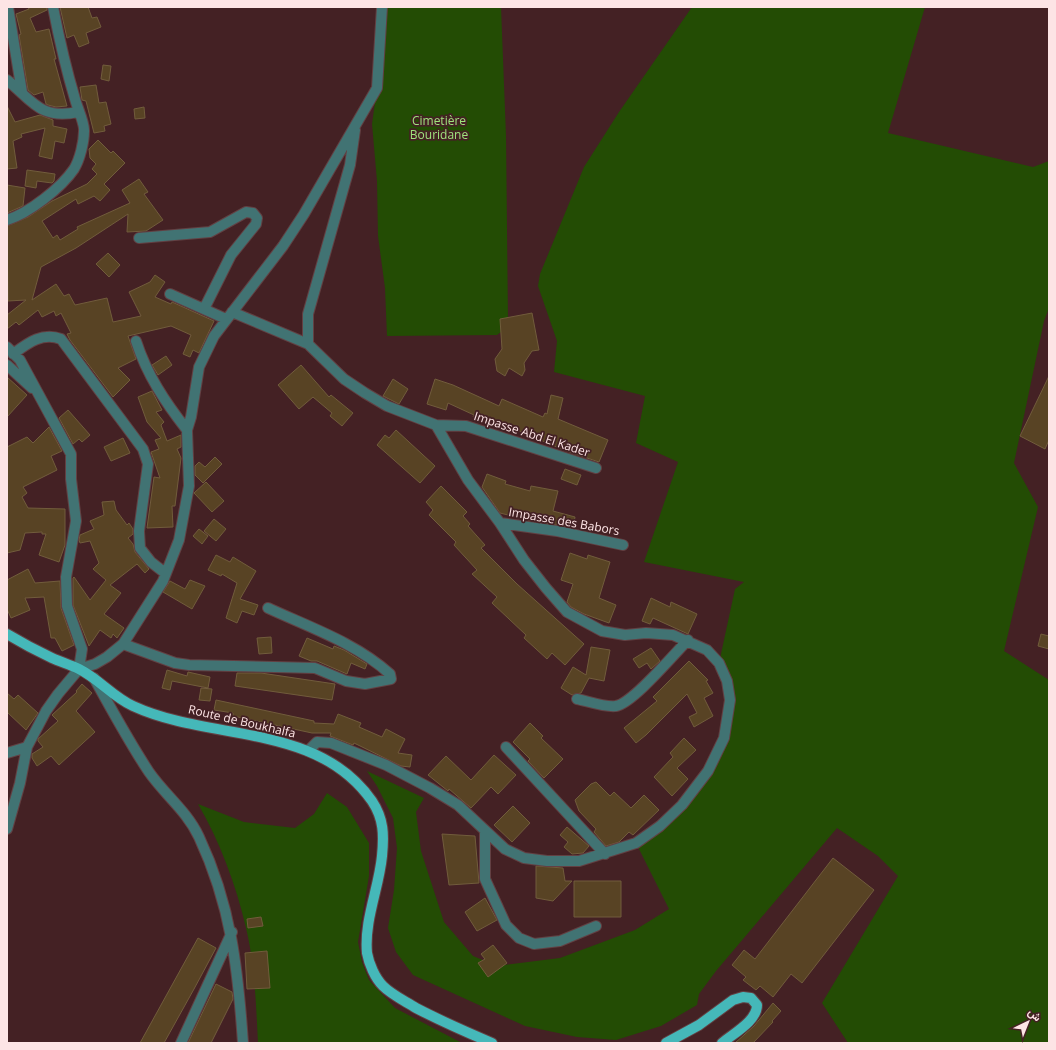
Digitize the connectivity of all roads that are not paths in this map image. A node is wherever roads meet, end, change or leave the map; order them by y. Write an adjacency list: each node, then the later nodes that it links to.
1 (8, 7): 5 (street)
2 (53, 7): 6 (street)
3 (382, 7): 7 (street)
4 (7, 80): 5 (street)
5 (22, 92): 6 (street)
6 (78, 112): 8 (street)
7 (356, 124): 12 (street); 14 (street)
8 (7, 220)
9 (139, 238): 11 (street)
10 (170, 294): 11 (street)
11 (204, 309): 12 (street)
12 (229, 316): 14 (street); 19 (street)
13 (136, 341): 19 (street)
14 (308, 344): 18 (street, Impasse Abd El Kader)
15 (10, 350): 17 (street); 23 (street)
16 (7, 365): 17 (street)
17 (38, 393): 28 (street)
18 (436, 425): 20 (street, Impasse Abd El Kader); 21 (street)
19 (187, 430): 23 (street)
20 (596, 468)
21 (500, 523): 22 (street, Impasse des Babors); 26 (street)
22 (623, 545)
23 (165, 574): 27 (street)
24 (268, 608): 27 (street)
25 (7, 634): 28 (main road, Route de Boukhalfa)
26 (688, 640): 30 (street); 37 (street)
27 (123, 644): 28 (street)
28 (79, 669): 29 (main road, Route de Boukhalfa); 31 (street)
29 (94, 678): 33 (main road, Route de Boukhalfa); 39 (street)
30 (577, 700)
31 (27, 747): 34 (street); 35 (street)
32 (506, 748): 37 (street)
33 (308, 751): 36 (street); 42 (main road, Route de Boukhalfa)
34 (7, 753)
35 (7, 829)
36 (484, 831): 37 (street); 38 (street)
37 (605, 854)
38 (596, 926)
39 (232, 932): 40 (street); 41 (street)
40 (181, 1043)
41 (243, 1043)
42 (492, 1043)
43 (666, 1043): 44 (main road)
44 (722, 1043)

